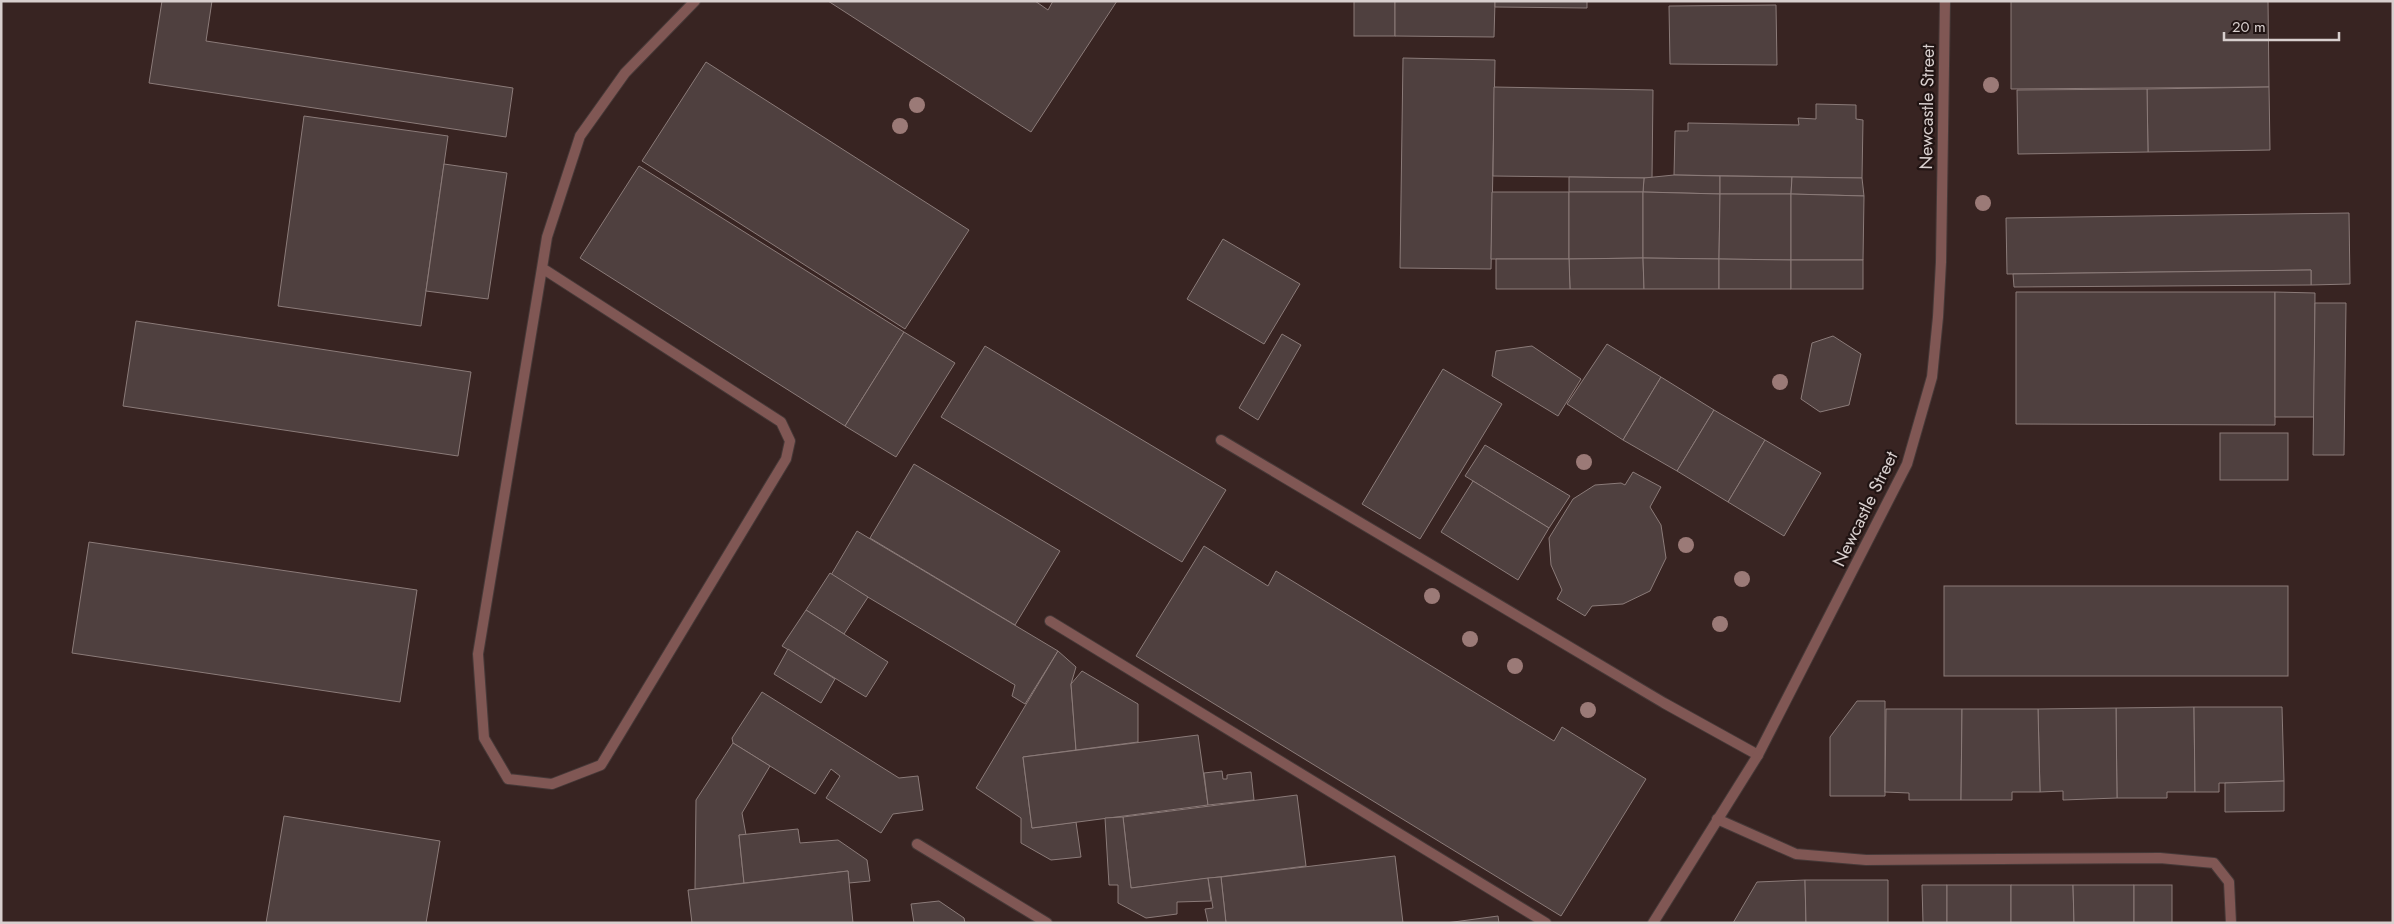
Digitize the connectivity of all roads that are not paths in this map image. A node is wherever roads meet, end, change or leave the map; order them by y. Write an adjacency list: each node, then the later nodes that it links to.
1 (695, 1): 3 (street)
2 (1945, 1): 6 (street, Newcastle Street)
3 (542, 268): 3 (street)
4 (1221, 440): 6 (street)
5 (1050, 621): 10 (street)
6 (1758, 755): 7 (street, Newcastle Street)
7 (1717, 819): 11 (street, Newcastle Street); 12 (street)
8 (917, 844): 9 (street)
9 (1047, 923)
10 (1546, 923)
11 (1653, 923)
12 (2231, 923)

